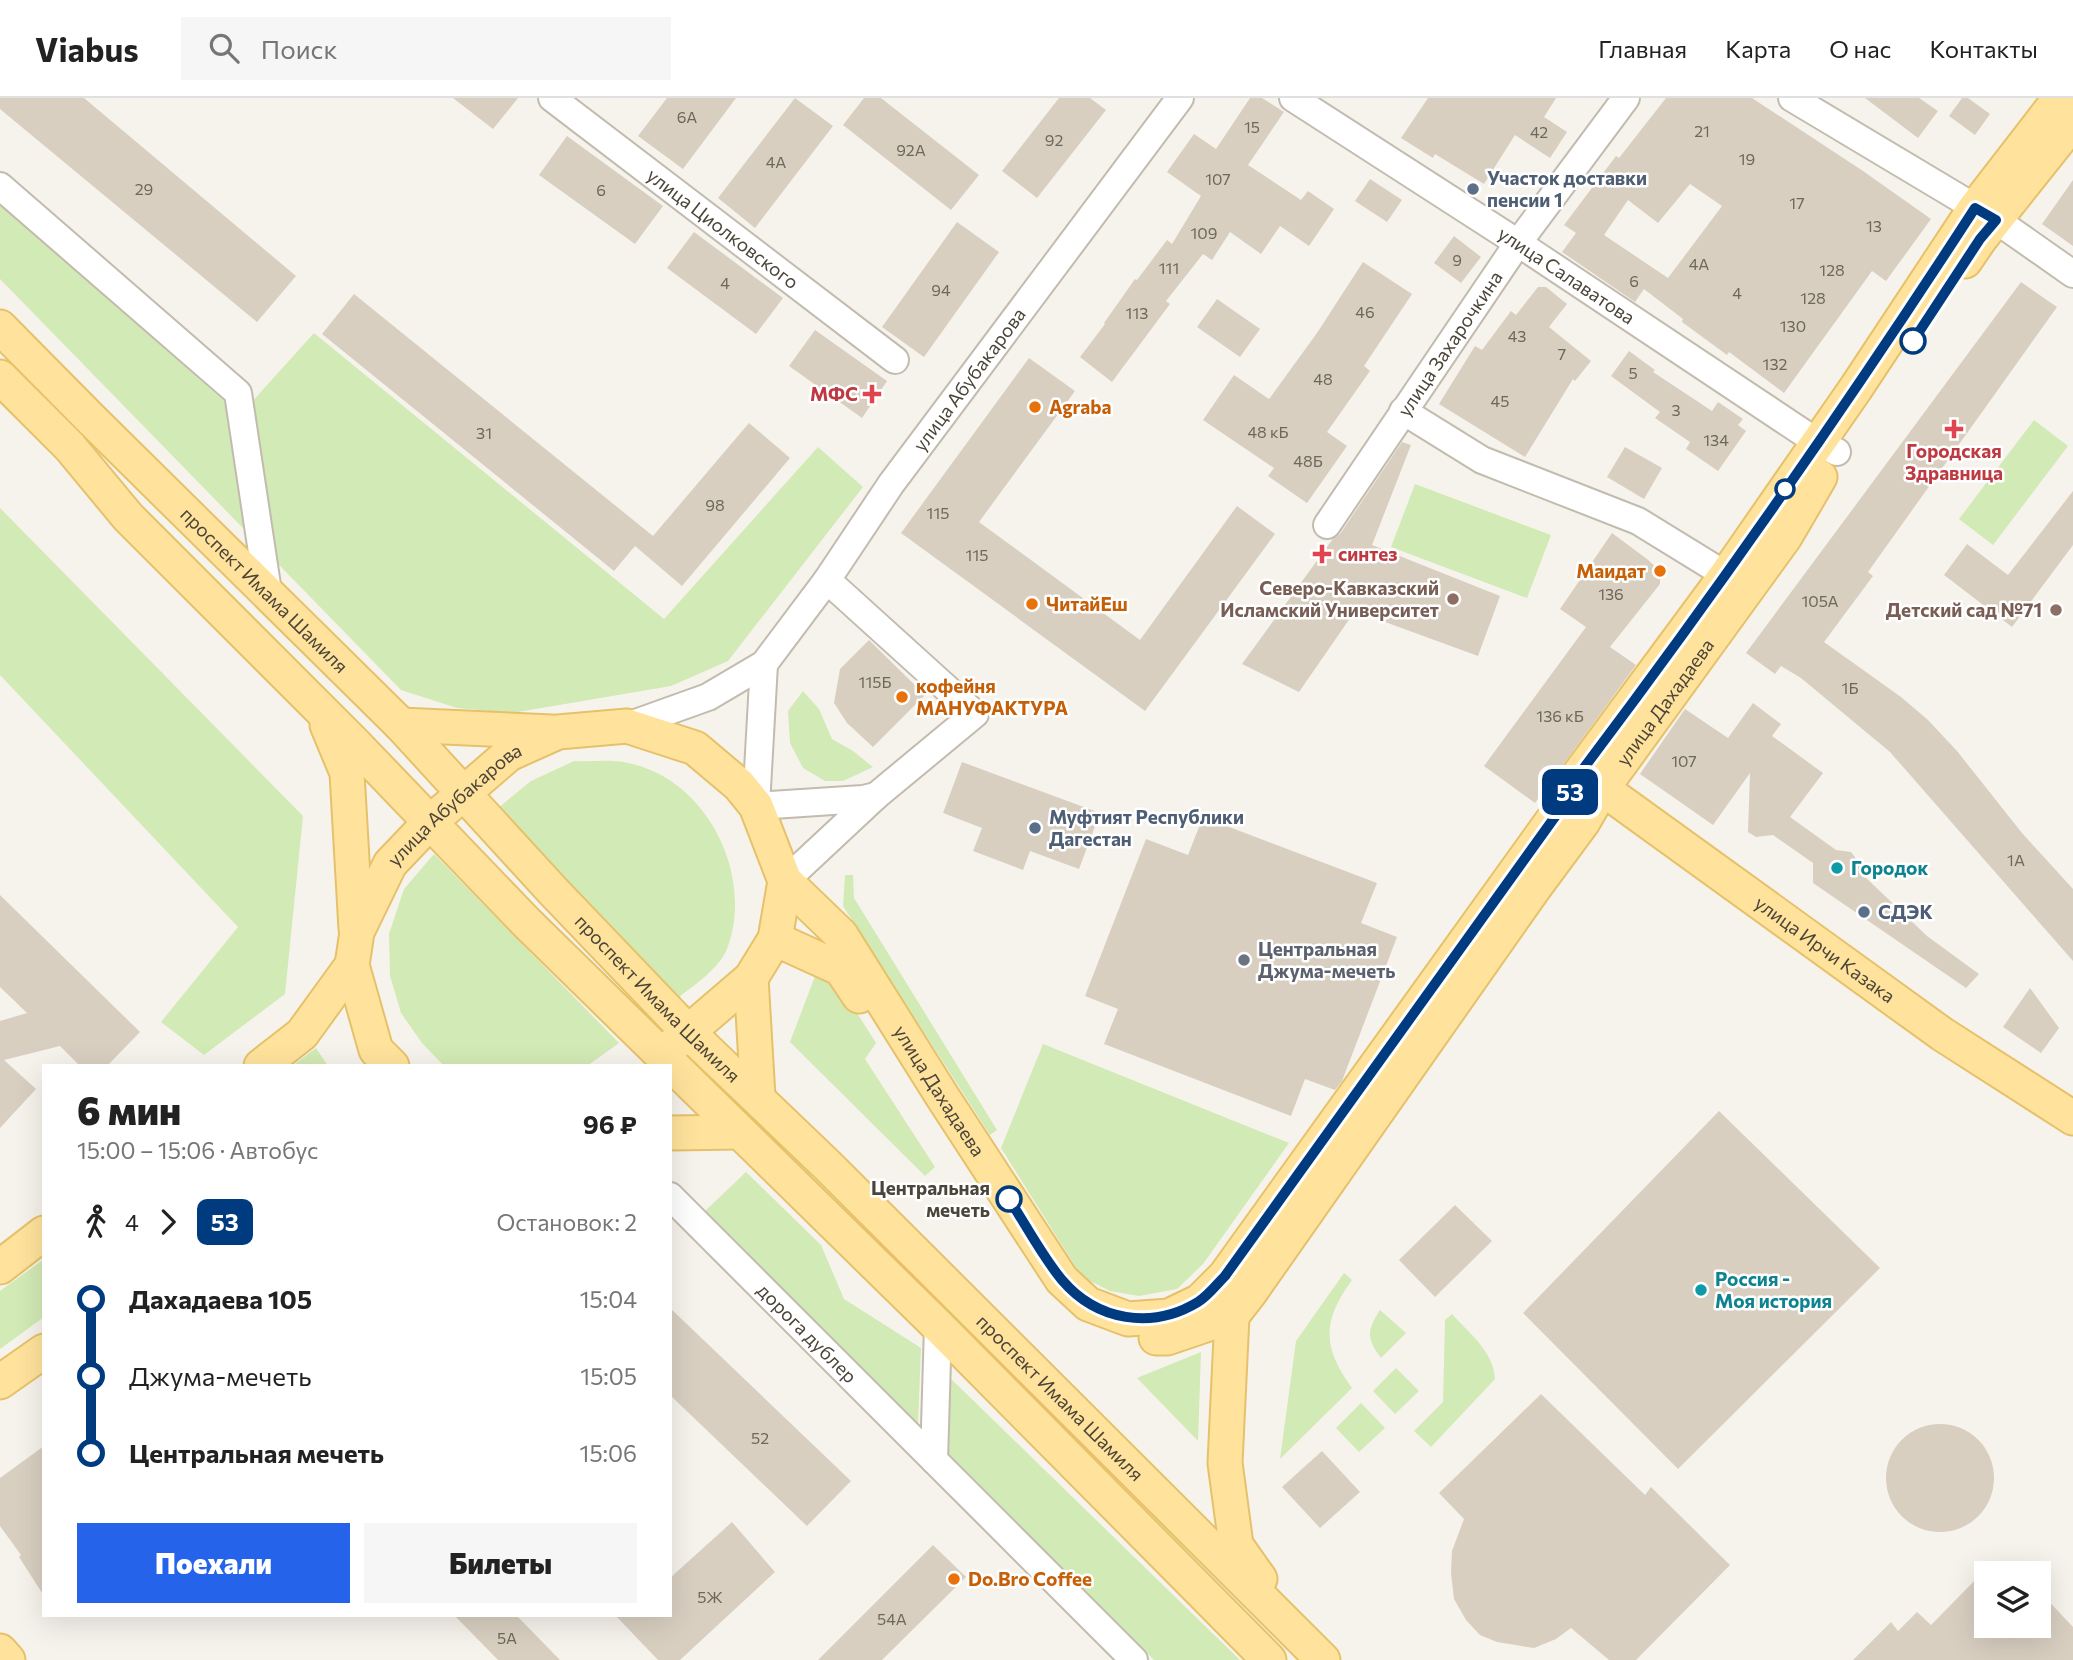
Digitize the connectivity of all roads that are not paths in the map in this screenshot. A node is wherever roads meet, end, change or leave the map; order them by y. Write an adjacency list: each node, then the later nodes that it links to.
1 (552, 98): 13 (street, улица Циолковского)
2 (1180, 98): 18 (street, улица Абубакарова)
3 (1293, 98): 10 (street, улица Салаватова)
4 (1626, 98): 10 (street, улица Захарочкина)
5 (1792, 98): 9 (street)
6 (2060, 98): 9 (main road, улица Дахадаева)
7 (2073, 122): 9 (main road, улица Дахадаева)
8 (0, 186): 20 (street)
9 (1985, 214): 11 (street); 16 (main road, улица Дахадаева)
10 (1518, 243): 15 (street, улица Захарочкина); 16 (street, улица Салаватова)
11 (2073, 274)
12 (0, 327): 20 (main road, проспект Имама Шамиля)
13 (895, 360)
14 (0, 377): 22 (main road, проспект Имама Шамиля)
15 (1403, 411): 17 (street, улица Захарочкина); 19 (street)
16 (1827, 447): 19 (main road, улица Дахадаева)
17 (1327, 525)
18 (827, 580): 21 (street, улица Абубакарова); 28 (street)
19 (1737, 581): 26 (main road, улица Дахадаева)
20 (268, 592): 23 (main road, проспект Имама Шамиля)
21 (764, 664): 24 (street, улица Абубакарова); 29 (street, улица Абубакарова)
22 (321, 710): 30 (main road, проспект Имама Шамиля); 32 (main road)
23 (401, 725): 25 (main road); 27 (main road, проспект Имама Шамиля)
24 (628, 726): 25 (main road, улица Абубакарова); 29 (main road, улица Абубакарова)
25 (558, 733): 27 (main road, улица Абубакарова)
26 (1591, 781): 31 (main road, улица Дахадаева); 42 (main road, улица Ирчи Казака); 48 (main road, улица Дахадаева)
27 (465, 794): 30 (main road, улица Абубакарова); 36 (main road, проспект Имама Шамиля)
28 (876, 796): 29 (street); 31 (street)
29 (756, 806): 31 (main road, улица Абубакарова)
30 (429, 823): 32 (main road, улица Абубакарова); 37 (main road, проспект Имама Шамиля)
31 (785, 881): 33 (main road)
32 (356, 932): 34 (main road, улица Абубакарова)
33 (775, 939): 35 (main road); 48 (main road, улица Дахадаева)
34 (352, 965): 38 (main road, улица Абубакарова); 39 (main road, улица Абубакарова)
35 (751, 978): 36 (main road); 41 (main road)
36 (688, 1032): 37 (main road); 41 (main road, проспект Имама Шамиля)
37 (654, 1060)
38 (264, 1064)
39 (390, 1064)
40 (672, 1075): 43 (main road, проспект Имама Шамиля)
41 (758, 1097): 53 (main road, проспект Имама Шамиля)
42 (2073, 1118)
43 (740, 1132): 44 (main road); 49 (main road, проспект Имама Шамиля)
44 (672, 1133)
45 (672, 1198): 52 (street, дорога дублер)
46 (42, 1235): 47 (main road)
47 (0, 1267)
48 (1232, 1316): 53 (main road)
49 (938, 1326): 52 (street); 57 (main road, проспект Имама Шамиля)
50 (42, 1352): 51 (main road)
51 (0, 1382)
52 (939, 1465): 56 (street, дорога дублер)
53 (1297, 1633): 58 (main road, проспект Имама Шамиля)
54 (0, 1651): 55 (main road)
55 (8, 1660)
56 (1134, 1660)
57 (1269, 1660)
58 (1323, 1660)

